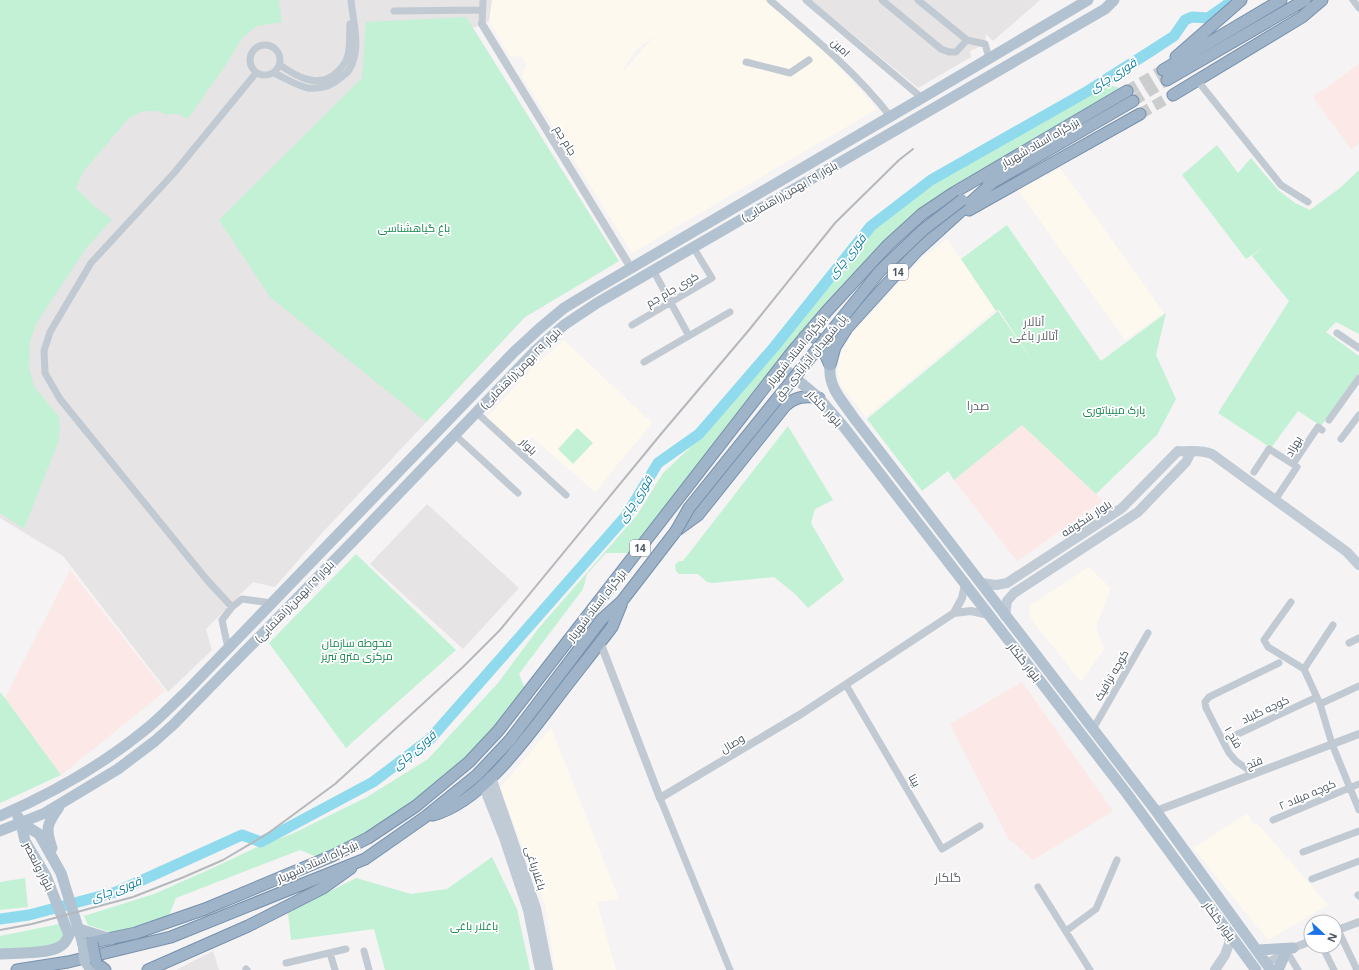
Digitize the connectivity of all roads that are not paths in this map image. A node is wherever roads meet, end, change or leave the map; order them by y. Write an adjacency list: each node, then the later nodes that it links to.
1 (350, 0): 22 (street); 24 (street)
2 (483, 0): 15 (street)
3 (770, 0): 32 (street, امین)
4 (806, 0): 29 (street)
5 (882, 0): 18 (street)
6 (918, 0): 18 (street)
7 (1088, 0): 19 (main road, بلوار ٢٩ بهمن(راهنمایی))
8 (1114, 0): 34 (main road, بلوار ٢٩ بهمن(راهنمایی))
9 (1241, 0): 25 (highway)
10 (1281, 0): 25 (highway)
11 (1305, 0): 25 (highway)
12 (1322, 0): 26 (highway)
13 (1354, 0): 14 (street)
14 (1359, 8)
15 (482, 10): 16 (street); 17 (street)
16 (394, 11)
17 (482, 24): 40 (street, جام جم)
18 (967, 40): 19 (street)
19 (989, 58): 29 (main road, بلوار ٢٩ بهمن(راهنمایی))
20 (808, 60): 21 (street)
21 (746, 62)
22 (280, 65): 23 (street); 24 (street)
23 (256, 73): 24 (street); 79 (street)
24 (274, 73)
25 (1165, 75)
26 (1197, 80): 28 (highway); 37 (street)
27 (1127, 91): 43 (highway, بزرگراه استاد شهریار / 14)
28 (1172, 95)
29 (922, 98): 32 (main road, بلوار ٢٩ بهمن(راهنمایی))
30 (1133, 100): 35 (highway, بزرگراه استاد شهریار)
31 (1140, 114): 38 (highway)
32 (890, 116): 33 (main road, بلوار ٢٩ بهمن(راهنمایی))
33 (839, 147): 34 (main road); 40 (main road, بلوار ٢٩ بهمن(راهنمایی))
34 (846, 158): 39 (main road, بلوار ٢٩ بهمن(راهنمایی))
35 (993, 182): 36 (highway, بزرگراه استاد شهریار); 38 (highway)
36 (962, 200): 70 (highway, پل شهیدان آذرآبادی حق, bridge)
37 (1308, 202)
38 (953, 219): 46 (highway, 14)
39 (693, 247): 41 (main road, بلوار ٢٩ بهمن(راهنمایی)); 42 (street, کوی جام جم)
40 (631, 268): 78 (main road, بلوار ٢٩ بهمن(راهنمایی))
41 (653, 270): 42 (street); 58 (main road, بلوار ٢٩ بهمن(راهنمایی))
42 (671, 302): 45 (street, کوی جام جم); 48 (street)
43 (827, 311): 46 (highway); 49 (highway, بزرگراه استاد شهریار / 14)
44 (730, 312): 48 (street)
45 (632, 325)
46 (847, 328): 52 (highway)
47 (1337, 333): 50 (street)
48 (689, 336): 51 (street)
49 (805, 336): 52 (highway); 53 (highway, بزرگراه استاد شهریار / 14)
50 (1359, 348)
51 (644, 362)
52 (830, 365): 72 (main road, بلوار گلکار)
53 (781, 366): 55 (highway, بزرگراه استاد شهریار / 14); 56 (main road, بلوار گلکار)
54 (1359, 378): 60 (street)
55 (765, 388): 57 (highway); 129 (highway, بزرگراه استاد شهریار / 14)
56 (819, 398): 57 (highway); 74 (main road, بلوار گلکار)
57 (784, 406): 70 (highway)
58 (476, 412): 62 (main road, بلوار ٢٩ بهمن(راهنمایی)); 68 (street, بلوار)
59 (1359, 415): 63 (street)
60 (1329, 420)
61 (1322, 430): 65 (street, بهزاد)
62 (454, 434): 67 (street); 95 (main road, بلوار ٢٩ بهمن(راهنمایی))
63 (1341, 439)
64 (1191, 452): 69 (main road, بلوار شکوفه); 73 (main road, بلوار شکوفه); 75 (main road)
65 (1293, 464): 66 (street); 69 (street, بهزاد)
66 (1254, 472)
67 (518, 493)
68 (566, 495)
69 (1275, 500): 71 (main road, بلوار شکوفه)
70 (676, 531): 76 (highway, بزرگراه استاد شهریار)
71 (1359, 565)
72 (981, 583): 73 (main road); 82 (main road, بلوار گلکار)
73 (1007, 583): 75 (main road)
74 (965, 584): 80 (street); 81 (main road, بلوار گلکار)
75 (1014, 593): 82 (main road)
76 (622, 601): 86 (highway); 110 (highway, بزرگراه استاد شهریار)
77 (1291, 602): 90 (street)
78 (272, 603): 79 (street); 88 (main road, بلوار ٢٩ بهمن(راهنمایی))
79 (232, 607): 88 (street)
80 (954, 613): 81 (street); 91 (street, وصال)
81 (989, 615): 127 (main road, بلوار گلکار)
82 (1005, 616): 96 (main road, بلوار گلکار)
83 (1333, 625): 90 (street)
84 (1148, 633): 96 (street, کوچه ترافیک)
85 (1359, 638): 87 (street)
86 (600, 642): 101 (highway); 104 (street)
87 (1349, 643)
88 (228, 648): 93 (main road, بلوار ٢٩ بهمن(راهنمایی))
89 (1278, 663): 98 (street, فتح ۱)
90 (1304, 669): 94 (street)
91 (846, 685): 104 (street, وصال); 113 (street, بینا)
92 (1359, 686): 94 (street, کوچه گلباد)
93 (186, 692): 95 (main road); 106 (main road, بلوار ٢٩ بهمن(راهنمایی))
94 (1319, 701): 98 (street, کوچه گلباد); 99 (street)
95 (196, 702): 105 (main road, بلوار ٢٩ بهمن(راهنمایی))
96 (1093, 729): 108 (main road, بلوار گلکار)
97 (1359, 734): 99 (street, فتح)
98 (1223, 741): 100 (street, فتح ۱)
99 (1332, 744): 100 (street, فتح); 103 (street)
100 (1254, 774): 108 (street, فتح)
101 (487, 781): 110 (highway); 123 (main road, باغلارباغی)
102 (1359, 784): 103 (street, کوچه میلاد ۲)
103 (1350, 788): 107 (street); 111 (street, کوچه میلاد ۲)
104 (660, 798): 149 (street)
105 (62, 803): 112 (main road, بلوار ٢٩ بهمن(راهنمایی)); 120 (main road)
106 (14, 810): 109 (main road, بلوار ٢٩ بهمن(راهنمایی)); 112 (main road)
107 (1359, 810)
108 (1156, 811): 134 (main road, بلوار گلکار)
109 (0, 816)
110 (425, 817): 117 (highway, بزرگراه استاد شهریار)
111 (1273, 820)
112 (21, 823): 114 (main road, بلوار ٢٩ بهمن(راهنمایی)); 120 (main road, بلوار ولىعصر); 138 (main road, بلوار ولىعصر)
113 (980, 826)
114 (0, 831)
115 (1359, 831): 116 (street)
116 (1303, 852)
117 (365, 858): 143 (highway); 144 (highway, بزرگراه استاد شهریار)
118 (1117, 860): 128 (street)
119 (1359, 861): 121 (street)
120 (62, 877): 125 (main road, بلوار ولىعصر)
121 (1312, 879)
122 (1038, 887): 128 (street)
123 (532, 909): 147 (main road, باغلارباغی); 148 (main road, باغلارباغی)
124 (1359, 922): 126 (street)
125 (79, 928): 129 (main road); 130 (main road, بلوار ولىعصر)
126 (1343, 928)
127 (1226, 929): 151 (main road); 152 (main road, بلوار گلکار)
128 (1066, 931): 150 (street)
129 (111, 939): 130 (highway, بزرگراه استاد شهریار)
130 (88, 944): 141 (highway, bridge)
131 (1303, 944): 136 (street)
132 (1343, 944): 156 (street)
133 (346, 949): 137 (street)
134 (1257, 950): 136 (main road); 142 (main road, بلوار گلکار)
135 (364, 951): 146 (street)
136 (1288, 951): 142 (street); 153 (main road); 154 (street)
137 (330, 953): 140 (street); 145 (street)
138 (0, 954)
139 (1326, 954): 155 (street)
140 (286, 963)
141 (90, 967)
142 (1269, 967): 152 (main road)
143 (153, 969)
144 (17, 970)
145 (335, 970)
146 (369, 970)
147 (540, 970)
148 (548, 970)
149 (730, 970)
150 (1090, 970)
151 (1215, 970)
152 (1254, 970)
153 (1278, 970)
154 (1298, 970)
155 (1334, 970)
156 (1357, 970)

